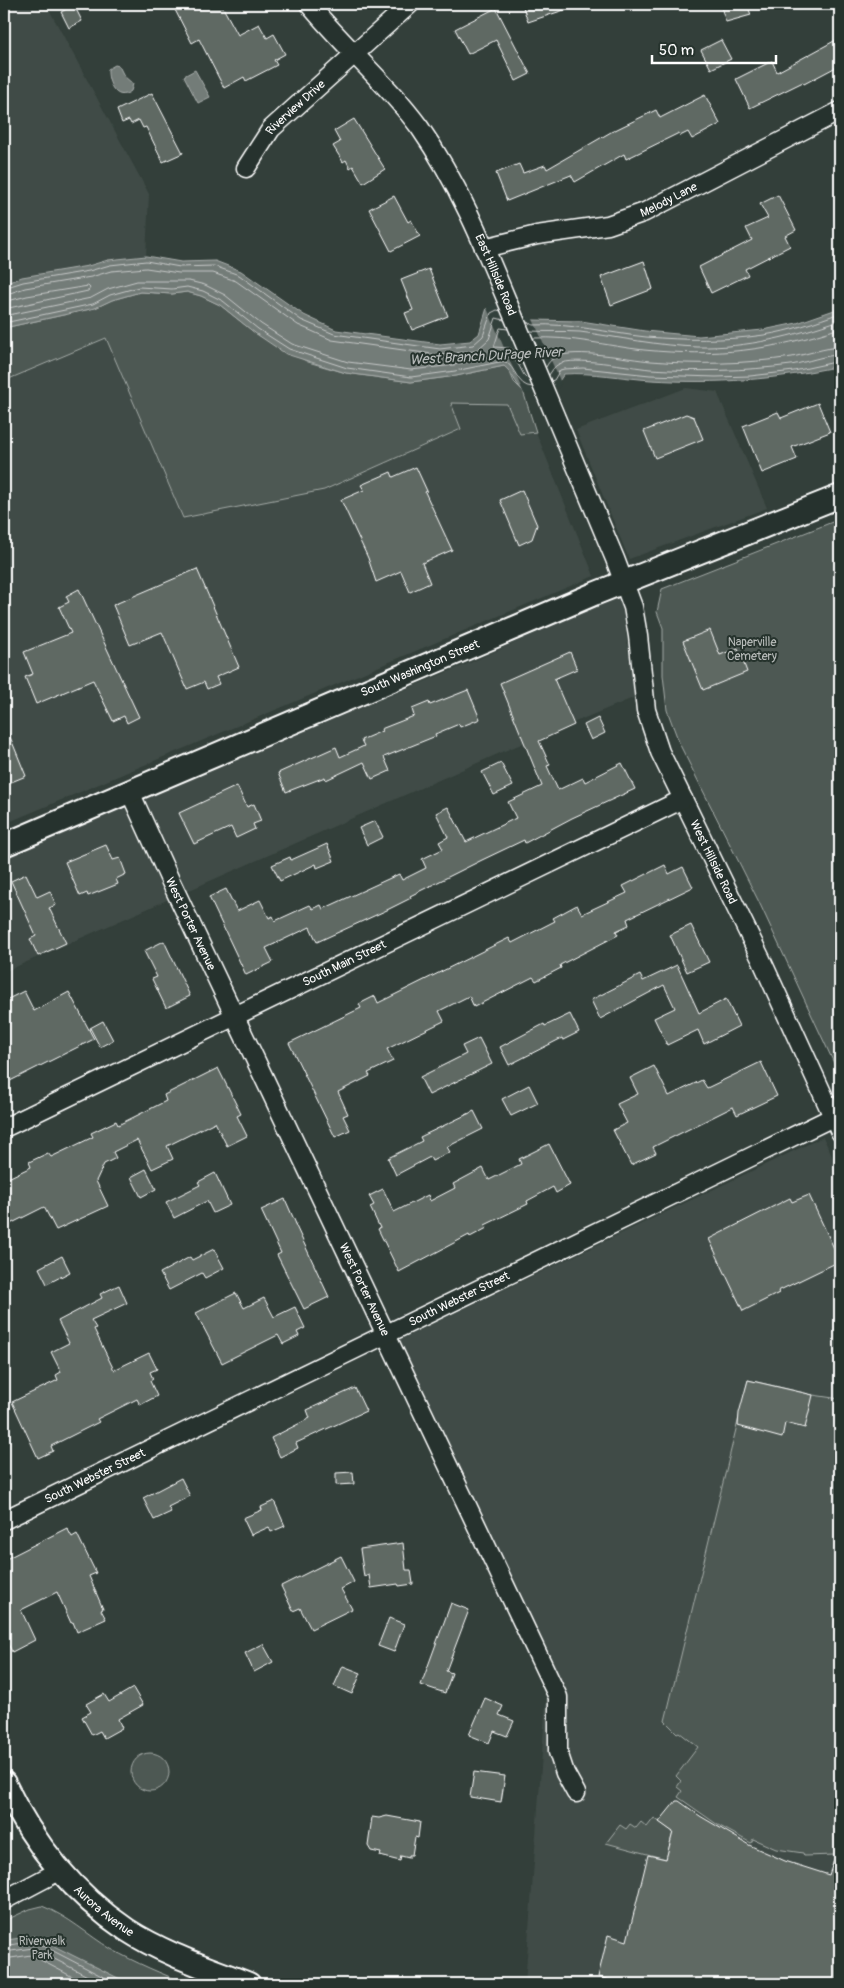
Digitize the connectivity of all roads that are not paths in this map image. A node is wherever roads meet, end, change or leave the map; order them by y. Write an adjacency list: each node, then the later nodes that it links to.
1 (309, 4): 3 (street, East Hillside Road)
2 (410, 4): 3 (street, Riverview Drive)
3 (353, 54): 5 (street, Riverview Drive); 6 (street, East Hillside Road)
4 (840, 111): 6 (street, Melody Lane)
5 (246, 168)
6 (484, 248): 8 (street, East Hillside Road)
7 (840, 496): 8 (main road, South Washington Street)
8 (624, 583): 9 (main road, South Washington Street); 10 (street, West Hillside Road)
9 (130, 792): 11 (main road, South Washington Street); 12 (street, West Porter Avenue)
10 (683, 799): 12 (street, South Main Street); 13 (street, West Hillside Road)
11 (4, 845)
12 (234, 1016): 14 (street, South Main Street); 15 (street, West Porter Avenue)
13 (837, 1124): 15 (street, South Webster Street)
14 (4, 1128)
15 (385, 1334): 16 (street, South Webster Street); 18 (street, West Porter Avenue)
16 (4, 1520)
17 (4, 1784): 19 (main road, Aurora Avenue)
18 (576, 1793)
19 (60, 1871): 20 (street); 21 (main road, Aurora Avenue)
20 (4, 1900)
21 (249, 1984)

